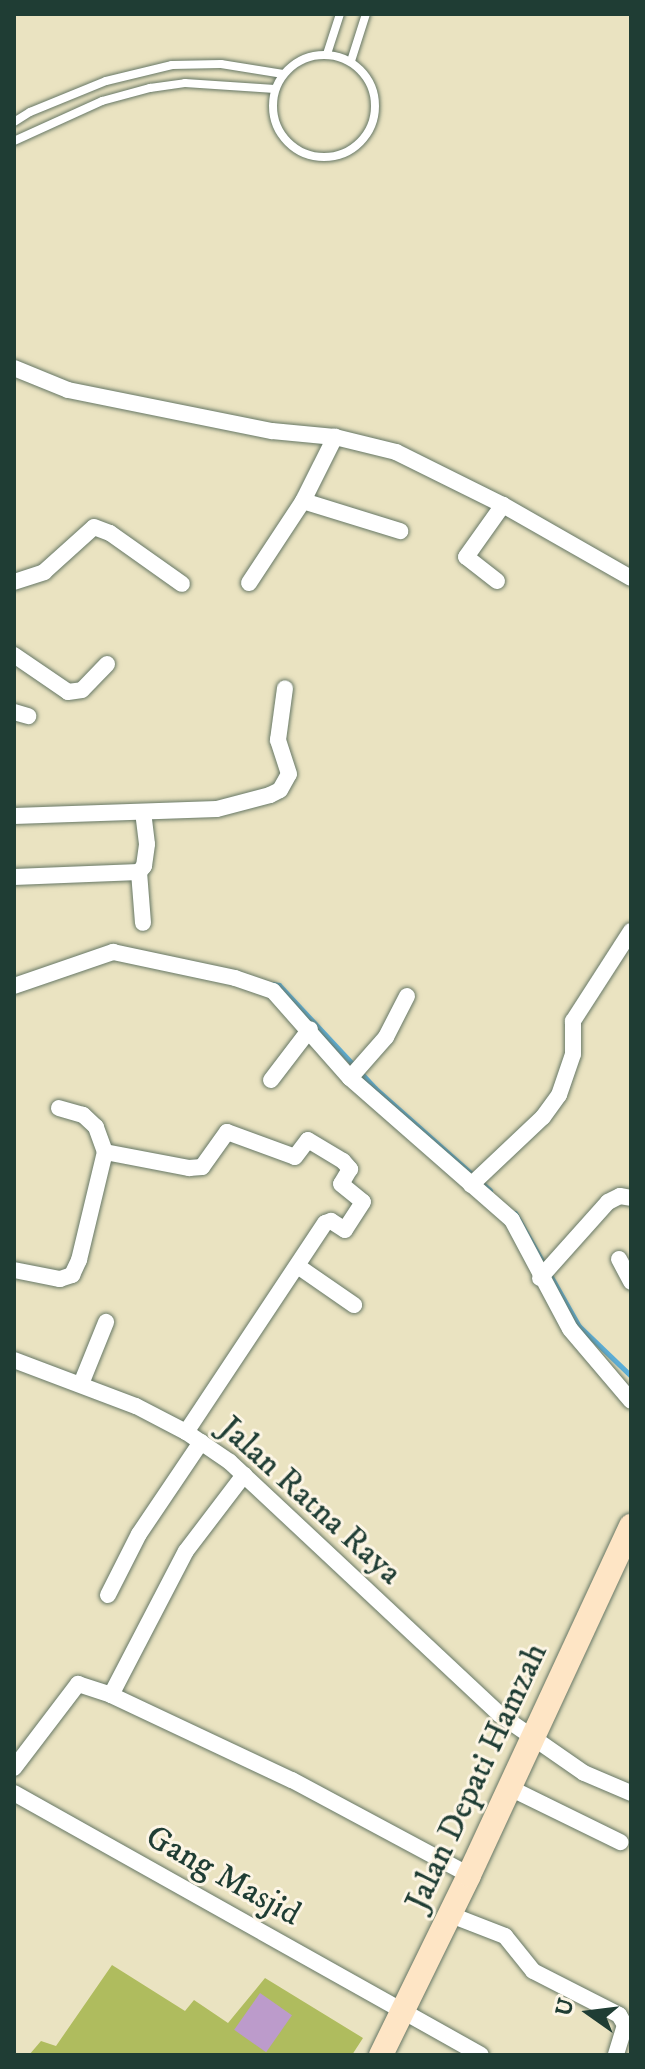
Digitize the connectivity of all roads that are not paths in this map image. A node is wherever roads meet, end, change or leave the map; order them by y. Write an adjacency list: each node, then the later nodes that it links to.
1 (340, 14): 3 (lane)
2 (366, 14): 4 (lane)
3 (327, 54): 4 (lane); 5 (lane)
4 (351, 61): 6 (lane)
5 (283, 74): 6 (lane); 7 (lane)
6 (275, 89): 8 (lane)
7 (14, 122)
8 (14, 141)
9 (14, 368): 10 (street)
10 (335, 437): 11 (street); 12 (street)
11 (303, 501): 13 (street); 17 (street)
12 (503, 505): 14 (street); 15 (street)
13 (400, 531)
14 (631, 578)
15 (497, 581)
16 (14, 582): 18 (street)
17 (249, 583)
18 (182, 584)
19 (14, 655): 20 (street)
20 (107, 664)
21 (285, 688): 22 (street)
22 (143, 812): 23 (street); 24 (street)
23 (14, 816)
24 (139, 872): 25 (street); 26 (street)
25 (14, 877)
26 (143, 923)
27 (631, 931): 35 (street)
28 (14, 986): 30 (street)
29 (407, 996): 31 (street)
30 (310, 1029): 31 (street); 32 (street)
31 (354, 1074): 35 (street)
32 (271, 1080)
33 (59, 1108): 34 (street)
34 (105, 1152): 38 (street); 39 (street)
35 (474, 1183): 40 (street)
36 (631, 1198): 40 (street)
37 (619, 1259): 41 (street)
38 (299, 1267): 42 (street); 47 (street)
39 (14, 1270)
40 (549, 1271): 46 (street)
41 (631, 1282)
42 (354, 1305)
43 (106, 1322): 45 (street)
44 (14, 1360): 45 (street, Jalan Ratna Raya)
45 (81, 1384): 47 (street, Jalan Ratna Raya)
46 (631, 1401)
47 (186, 1432): 48 (street, Jalan Ratna Raya)
48 (201, 1442): 49 (street, Jalan Ratna Raya); 51 (street)
49 (244, 1475): 52 (street); 53 (street, Jalan Ratna Raya)
50 (631, 1526): 53 (main road, Jalan Depati Hamzah)
51 (108, 1595)
52 (111, 1695): 54 (street); 59 (street)
53 (533, 1739): 55 (main road, Jalan Depati Hamzah); 57 (street, Jalan Ratna Raya)
54 (14, 1768)
55 (510, 1788): 58 (street); 59 (main road, Jalan Depati Hamzah)
56 (14, 1793): 61 (street, Gang Masjid)
57 (631, 1793)
58 (620, 1842)
59 (469, 1875): 60 (main road, Jalan Depati Hamzah)
60 (451, 1915): 61 (main road, Jalan Depati Hamzah); 64 (street)
61 (405, 2010): 62 (main road, Jalan Depati Hamzah); 63 (street, Gang Masjid)
62 (381, 2055)
63 (481, 2055)
64 (616, 2055)

